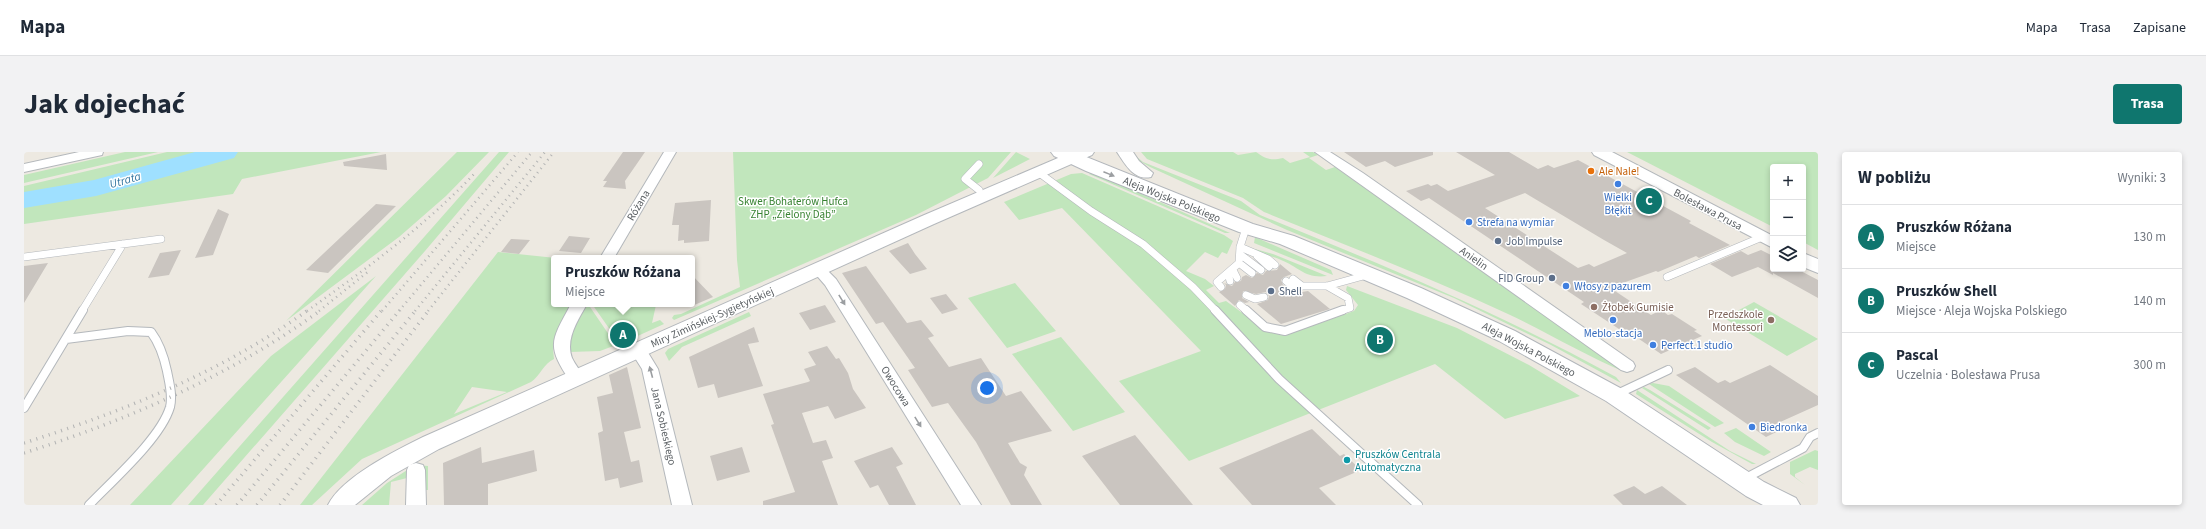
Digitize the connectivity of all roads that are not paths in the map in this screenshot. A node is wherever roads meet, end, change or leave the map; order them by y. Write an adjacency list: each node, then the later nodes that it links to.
1 (97, 152): 10 (street)
2 (670, 152): 21 (street, Różana)
3 (1052, 152): 13 (street, Miry Zimińskiej-Sygietyńskiej)
4 (1096, 152): 12 (main road, Aleja Wojska Polskiego)
5 (1125, 152): 12 (street)
6 (1321, 152): 41 (street, Anielin)
7 (1600, 152): 18 (street, Bolesława Prusa)
8 (1073, 154): 11 (street, Miry Zimińskiej-Sygietyńskiej); 15 (main road, Aleja Wojska Polskiego, one-way to 15)
9 (979, 164): 13 (lane)
10 (24, 168)
11 (1038, 172): 14 (street, Miry Zimińskiej-Sygietyńskiej); 54 (lane)
12 (1145, 173): 17 (main road, Aleja Wojska Polskiego)
13 (979, 190): 14 (street, Miry Zimińskiej-Sygietyńskiej)
14 (928, 220): 27 (street, Miry Zimińskiej-Sygietyńskiej)
15 (1246, 228): 17 (main road, Aleja Wojska Polskiego); 20 (lane)
16 (161, 239): 19 (lane)
17 (1287, 240): 31 (main road, Aleja Wojska Polskiego)
18 (1767, 240): 32 (lane)
19 (123, 244): 22 (lane); 39 (lane)
20 (1241, 251): 24 (lane); 25 (lane); 28 (lane)
21 (609, 255)
22 (24, 257)
23 (1806, 261): 26 (street)
24 (1239, 263): 29 (lane); 30 (lane)
25 (1272, 266)
26 (1818, 267)
27 (818, 269): 40 (street, Miry Zimińskiej-Sygietyńskiej); 53 (street, Owocowa, one-way to 53)
28 (1261, 270)
29 (1230, 271): 33 (lane); 36 (lane)
30 (1252, 273)
31 (1370, 275): 35 (lane); 44 (main road, Aleja Wojska Polskiego)
32 (1668, 278)
33 (1234, 280)
34 (1293, 284): 35 (lane)
35 (1327, 286): 37 (lane)
36 (1221, 287)
37 (1240, 305)
38 (578, 307): 43 (street)
39 (66, 339): 45 (lane); 49 (lane)
40 (638, 350): 43 (street, Miry Zimińskiej-Sygietyńskiej); 52 (street, Jana Sobieskiego, one-way to 40)
41 (1627, 366)
42 (1668, 370): 44 (lane)
43 (576, 377): 50 (street, Miry Zimińskiej-Sygietyńskiej)
44 (1614, 395): 48 (main road, Aleja Wojska Polskiego)
45 (24, 408)
46 (1818, 433): 48 (lane)
47 (416, 470): 51 (street)
48 (1757, 491): 55 (main road, Aleja Wojska Polskiego)
49 (89, 505)
50 (340, 505)
51 (416, 505)
52 (682, 505)
53 (970, 505)
54 (1418, 505)
55 (1787, 505)

